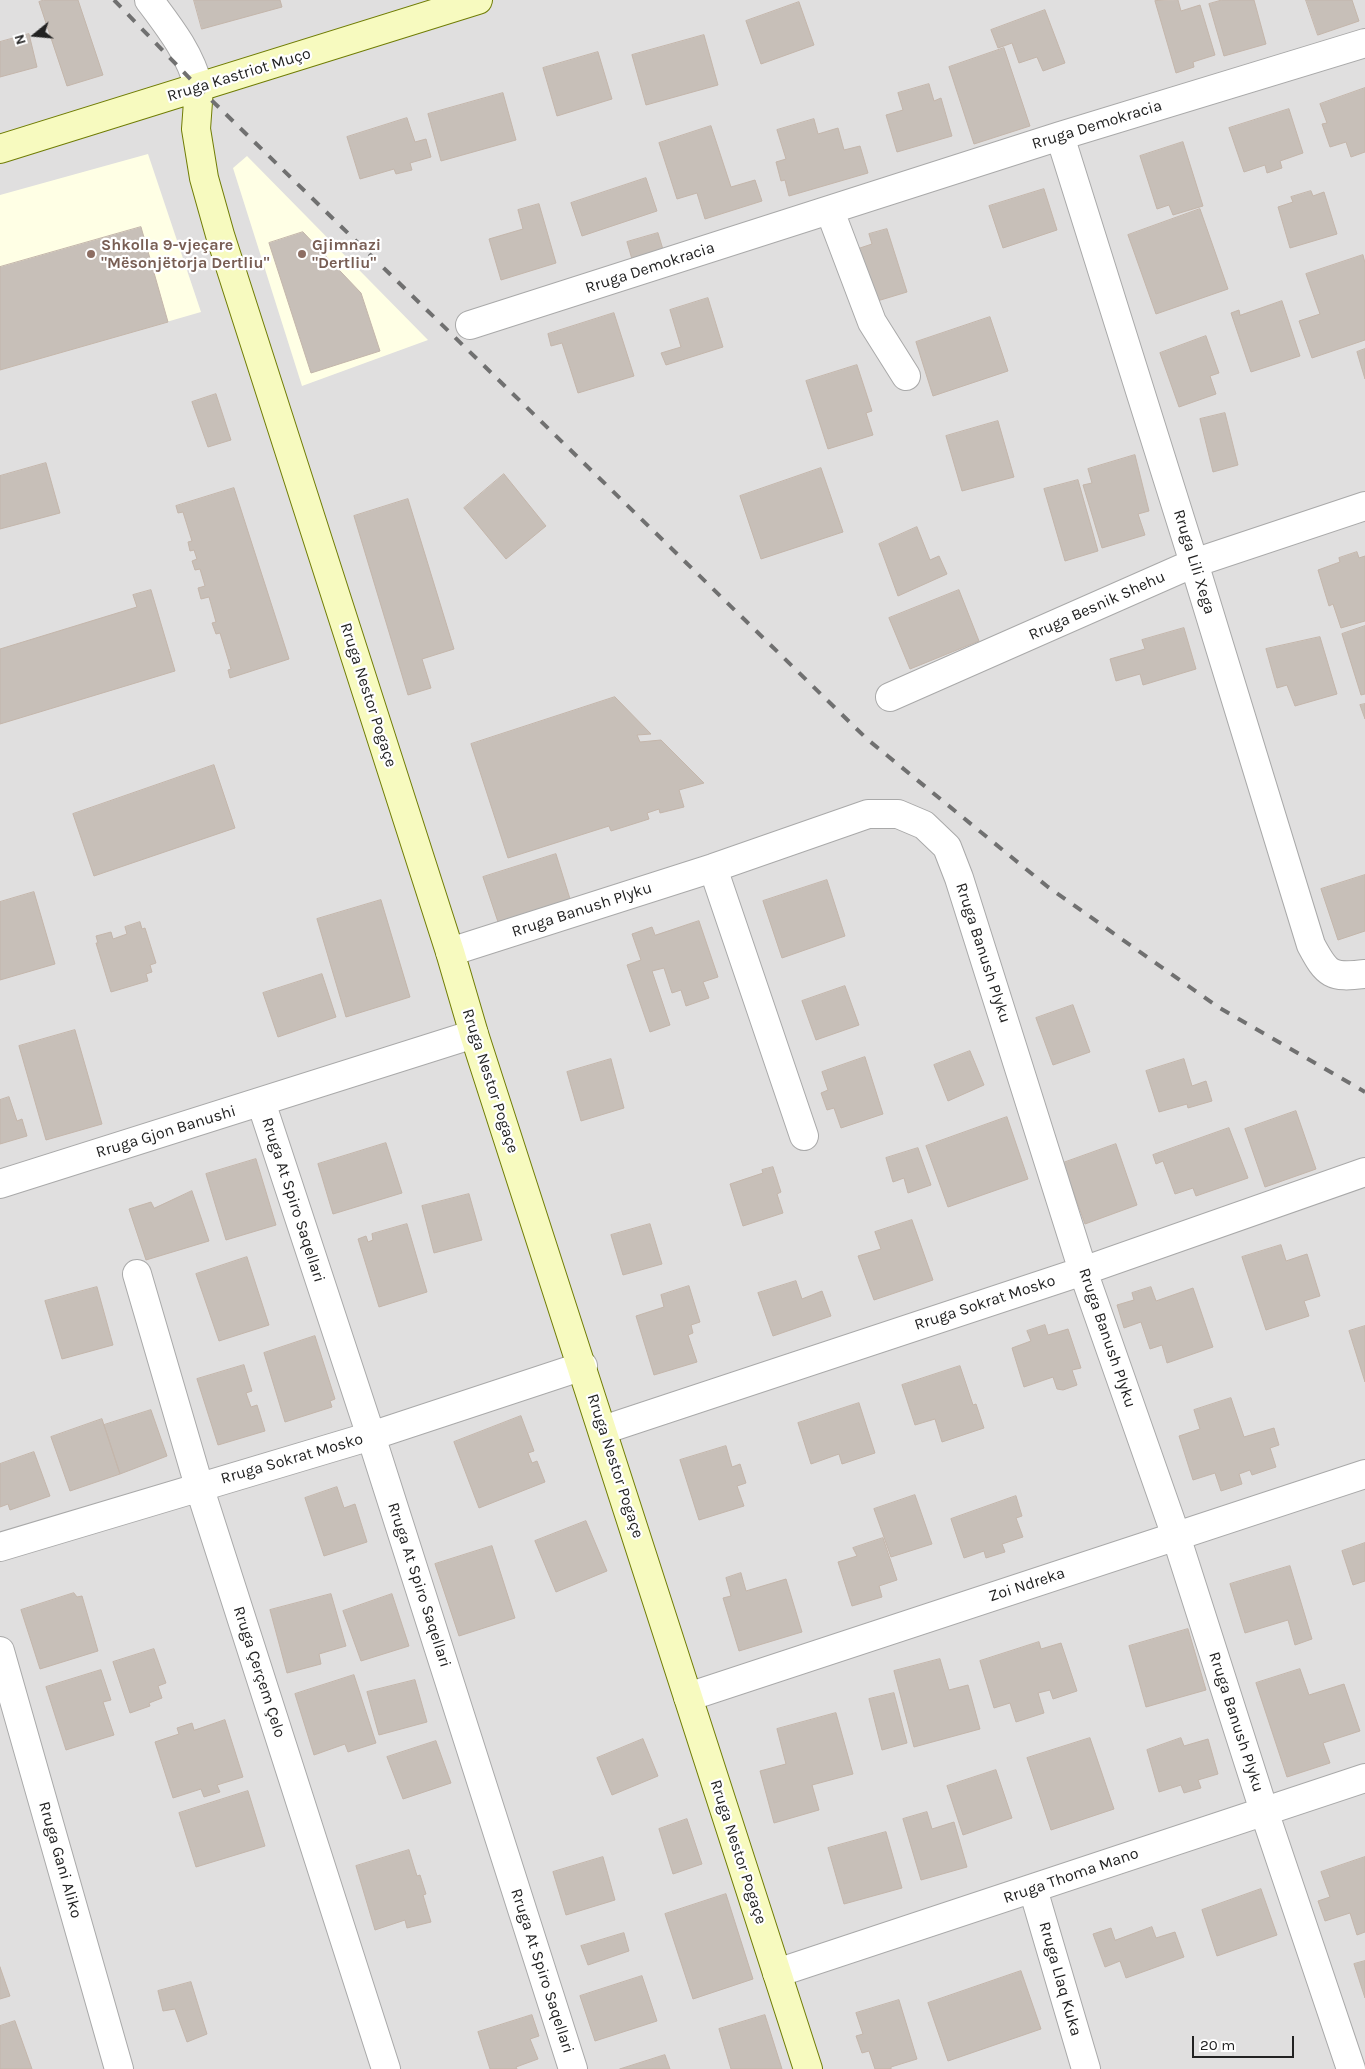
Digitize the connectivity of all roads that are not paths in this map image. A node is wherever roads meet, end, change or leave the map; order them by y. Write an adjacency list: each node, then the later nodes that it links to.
1 (149, 0): 4 (street)
2 (478, 0): 4 (street, Rruga Kastriot Muço)
3 (1365, 43): 5 (street, Rruga Demokracia)
4 (199, 88): 6 (street, Rruga Kastriot Muço); 14 (street, Rruga Nestor Pogaçe)
5 (1060, 136): 7 (street, Rruga Demokracia); 11 (street, Rruga Lili Xega)
6 (0, 149)
7 (830, 211): 8 (street, Rruga Demokracia); 9 (street)
8 (470, 325)
9 (906, 376)
10 (1365, 506): 11 (street, Rruga Besnik Shehu)
11 (1194, 563): 12 (street, Rruga Besnik Shehu); 15 (street, Rruga Lili Xega)
12 (890, 697)
13 (713, 868): 14 (street, Rruga Banush Plyku); 18 (street); 21 (street, Rruga Banush Plyku)
14 (450, 952): 16 (street, Rruga Nestor Pogaçe)
15 (1353, 975)
16 (474, 1034): 17 (street, Rruga Gjon Banushi); 23 (street, Rruga Nestor Pogaçe)
17 (261, 1102): 20 (street, Rruga Gjon Banushi); 25 (street, Rruga At Spiro Saqellari)
18 (804, 1136)
19 (1365, 1172): 21 (street, Rruga Sokrat Mosko)
20 (0, 1184)
21 (1084, 1271): 24 (street, Rruga Sokrat Mosko); 28 (street, Rruga Banush Plyku)
22 (137, 1274): 27 (street, Rruga Çerçem Çelo)
23 (583, 1366): 24 (street, Rruga Nestor Pogaçe); 25 (street, Rruga Sokrat Mosko)
24 (603, 1430): 31 (street, Rruga Nestor Pogaçe)
25 (371, 1436): 27 (street, Rruga Sokrat Mosko); 38 (street, Rruga At Spiro Saqellari)
26 (1365, 1474): 28 (street, Zoi Ndreka)
27 (199, 1486): 29 (street, Rruga Sokrat Mosko); 37 (street, Rruga Çerçem Çelo)
28 (1176, 1536): 31 (street, Zoi Ndreka); 33 (street, Rruga Banush Plyku)
29 (0, 1547)
30 (0, 1651): 36 (street, Rruga Gani Aliko)
31 (688, 1697): 35 (street, Rruga Nestor Pogaçe)
32 (1365, 1778): 33 (street, Rruga Thoma Mano)
33 (1264, 1811): 34 (street, Rruga Thoma Mano); 41 (street, Rruga Banush Plyku)
34 (1033, 1889): 35 (street, Rruga Thoma Mano); 40 (street, Rruga Llaq Kuka)
35 (777, 1973): 39 (street, Rruga Nestor Pogaçe)
36 (119, 2069)
37 (386, 2069)
38 (573, 2069)
39 (808, 2069)
40 (1086, 2069)
41 (1351, 2069)

